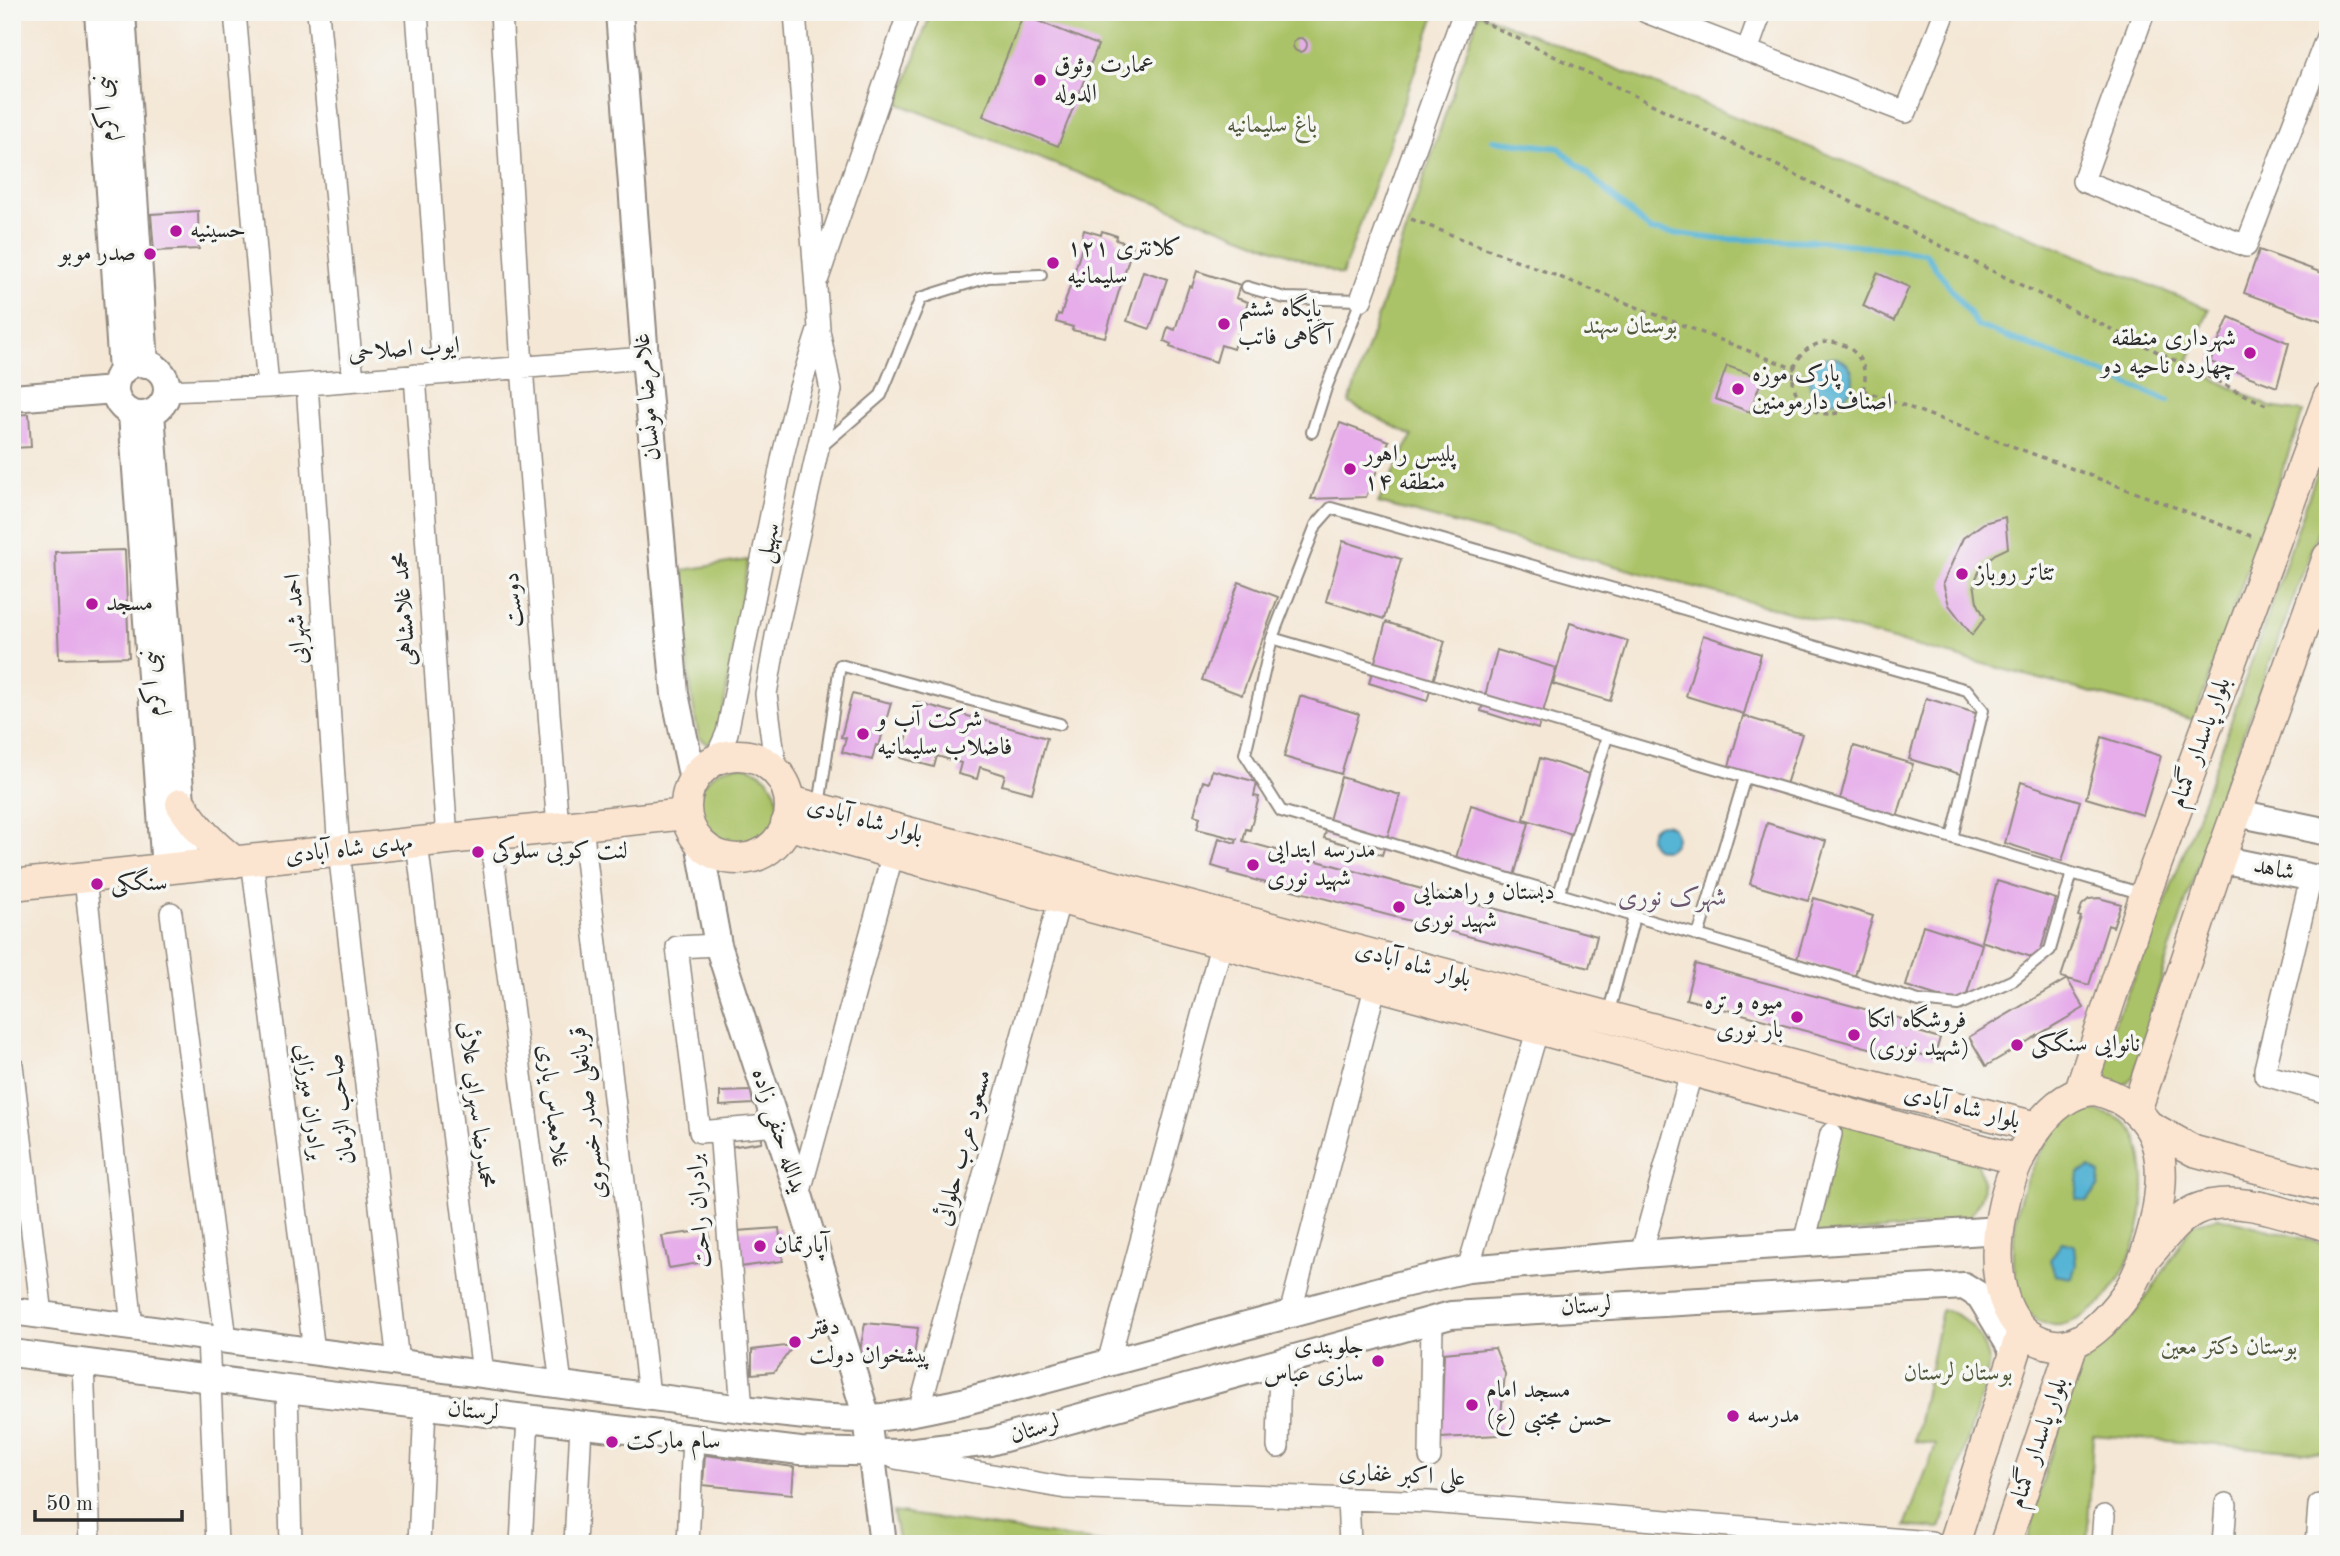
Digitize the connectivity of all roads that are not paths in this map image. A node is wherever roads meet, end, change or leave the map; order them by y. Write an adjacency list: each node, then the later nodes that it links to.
1 (98, 12): 25 (street, نبی اکرم)
2 (122, 12): 25 (street, نبی اکرم)
3 (234, 12): 29 (street)
4 (318, 12): 27 (street)
5 (417, 12): 24 (street)
6 (500, 12): 23 (street, دوست)
7 (619, 12): 22 (street, غلامرضا مونسان)
8 (795, 12): 18 (street)
9 (909, 12): 18 (street, سهیل)
10 (1646, 12): 16 (street)
11 (1761, 12): 16 (street)
12 (1945, 12): 16 (street)
13 (2144, 12): 15 (street)
14 (1470, 15): 20 (street)
15 (2328, 34)
16 (1747, 51)
17 (1041, 275): 35 (lane)
18 (815, 287): 21 (street, سهیل)
19 (1247, 287): 20 (lane)
20 (1361, 300): 34 (lane)
21 (819, 328): 35 (street, سهیل); 40 (street, سهیل)
22 (645, 358): 23 (street, ایوب اصلاحی); 43 (street, غلامرضا مونسان)
23 (522, 367): 24 (street, ایوب اصلاحی); 49 (street, دوست)
24 (443, 373): 26 (street, ایوب اصلاحی)
25 (128, 375): 30 (street); 31 (street); 33 (street)
26 (415, 375): 27 (street, ایوب اصلاحی); 53 (street, محمد غلامشاهی)
27 (353, 380): 28 (street, ایوب اصلاحی)
28 (307, 384): 29 (street, ایوب اصلاحی); 55 (street, احمد شهرابی)
29 (268, 387): 30 (street, ایوب اصلاحی)
30 (166, 391): 33 (street)
31 (12, 398)
32 (2328, 398): 65 (main road, بلوار پاسدار گمنام)
33 (141, 413): 44 (street, نبی اکرم); 59 (street, نبی اکرم)
34 (1312, 432)
35 (816, 451): 41 (street, سهیل)
36 (2328, 557): 47 (main road)
37 (1272, 638): 39 (lane); 52 (lane); 64 (lane)
38 (1060, 724): 45 (lane)
39 (1607, 737): 42 (lane); 64 (lane)
40 (715, 760): 41 (main road); 43 (main road)
41 (776, 771): 46 (main road)
42 (1745, 777): 52 (lane); 69 (lane)
43 (693, 780): 48 (main road)
44 (181, 804): 58 (main road); 59 (street, نبی اکرم)
45 (819, 809): 46 (main road, بلوار شاه آبادی); 73 (main road, بلوار شاه آبادی)
46 (788, 812): 54 (main road); 56 (main road, بلوار شاه آبادی)
47 (2236, 813): 50 (street, شاهد); 57 (main road)
48 (686, 814): 49 (main road, مهدی شاه آبادی); 54 (main road)
49 (570, 827): 51 (main road, مهدی شاه آبادی); 111 (street, قربانعلی صدر خسروی)
50 (2328, 832)
51 (490, 835): 53 (main road, مهدی شاه آبادی); 109 (street, غلامعباس یاری)
52 (1952, 838): 60 (lane)
53 (432, 841): 55 (main road, مهدی شاه آبادی); 107 (street, محمدرضا سهرابی علائی)
54 (699, 842): 71 (street, یدالله حنفی زاده)
55 (339, 851): 58 (main road, مهدی شاه آبادی); 104 (street, صاحب الزمان)
56 (893, 853): 66 (main road, بلوار شاه آبادی); 86 (street)
57 (2220, 859): 62 (street, شاهد); 79 (main road)
58 (243, 861): 59 (main road, مهدی شاه آبادی); 101 (street, برادران میرزایی)
59 (175, 868): 61 (main road, مهدی شاه آبادی)
60 (2072, 873): 65 (lane); 69 (lane)
61 (85, 878): 63 (main road, مهدی شاه آبادی); 97 (street)
62 (2319, 879): 78 (street)
63 (12, 885)
64 (1559, 894): 68 (lane)
65 (2145, 895): 77 (main road, بلوار پاسدار گمنام)
66 (1060, 898): 70 (main road, بلوار شاه آبادی); 114 (street, مسعود عرب حلوائی)
67 (171, 913): 98 (street)
68 (1634, 916): 69 (lane); 73 (lane)
69 (1698, 936)
70 (1222, 942): 72 (main road, بلوار شاه آبادی); 106 (street)
71 (718, 945): 80 (street, یدالله حنفی زاده); 82 (street, برادران راحت)
72 (1376, 984): 74 (main road, بلوار شاه آبادی); 94 (street)
73 (1608, 1016): 81 (main road, بلوار شاه آبادی)
74 (1538, 1028): 76 (main road, بلوار شاه آبادی); 92 (street)
75 (12, 1065): 95 (street)
76 (1692, 1070): 84 (main road, بلوار شاه آبادی); 90 (street)
77 (2081, 1091): 79 (main road); 81 (main road)
78 (2328, 1093)
79 (2142, 1119): 85 (main road); 91 (main road)
80 (777, 1125): 82 (street); 86 (street, یدالله حنفی زاده)
81 (2037, 1127): 84 (main road)
82 (720, 1130): 113 (street, برادران راحت)
83 (1831, 1133): 89 (street)
84 (2019, 1160): 88 (main road)
85 (2328, 1186)
86 (799, 1195): 116 (street, یدالله حنفی زاده)
87 (2328, 1226): 91 (main road)
88 (1999, 1230): 89 (street, لرستان); 99 (main road)
89 (1804, 1243): 90 (street, لرستان)
90 (1641, 1254): 92 (street, لرستان)
91 (2141, 1263): 100 (main road)
92 (1468, 1269): 94 (street, لرستان)
93 (12, 1311): 95 (street, لرستان)
94 (1290, 1314): 106 (street, لرستان)
95 (42, 1315): 97 (street, لرستان)
96 (1432, 1320): 99 (street, لرستان); 103 (street, لرستان); 121 (street)
97 (132, 1327): 98 (street, لرستان)
98 (217, 1338): 101 (street, لرستان); 108 (street)
99 (2019, 1342): 100 (main road); 128 (main road, بلوار پاسدار گمنام)
100 (2073, 1343): 138 (main road, بلوار پاسدار گمنام)
101 (314, 1351): 104 (street, لرستان)
102 (12, 1353): 105 (street, لرستان)
103 (1280, 1361): 119 (street); 120 (street, لرستان)
104 (398, 1362): 107 (street, لرستان)
105 (83, 1363): 108 (street, لرستان); 129 (street)
106 (1108, 1363): 114 (street, لرستان)
107 (483, 1373): 109 (street, لرستان)
108 (210, 1379): 110 (street, لرستان); 130 (street)
109 (561, 1384): 111 (street, لرستان)
110 (287, 1389): 112 (street, لرستان); 131 (street)
111 (649, 1395): 113 (street, لرستان)
112 (425, 1406): 115 (street, لرستان); 132 (street)
113 (742, 1409): 116 (street, لرستان)
114 (919, 1411): 116 (street, لرستان)
115 (528, 1418): 117 (street, لرستان); 133 (street)
116 (867, 1418): 120 (street, یدالله حنفی زاده)
117 (580, 1425): 118 (street, لرستان); 134 (street)
118 (693, 1438): 120 (street, لرستان); 135 (street)
119 (1278, 1447)
120 (872, 1454): 122 (street, علی اکبر غفاری); 136 (street, یدالله حنفی زاده)
121 (1430, 1457)
122 (1348, 1499): 126 (street, علی اکبر غفاری); 137 (street)
123 (2226, 1504): 140 (street)
124 (2319, 1505): 141 (street)
125 (2104, 1516): 139 (street)
126 (1722, 1534): 127 (street, علی اکبر غفاری)
127 (1834, 1539): 128 (street, علی اکبر غفاری)
128 (1942, 1543)
129 (90, 1544)
130 (217, 1544)
131 (291, 1544)
132 (418, 1544)
133 (521, 1544)
134 (575, 1544)
135 (688, 1544)
136 (883, 1544)
137 (1350, 1544)
138 (2005, 1544)
139 (2102, 1544)
140 (2223, 1544)
141 (2316, 1544)

